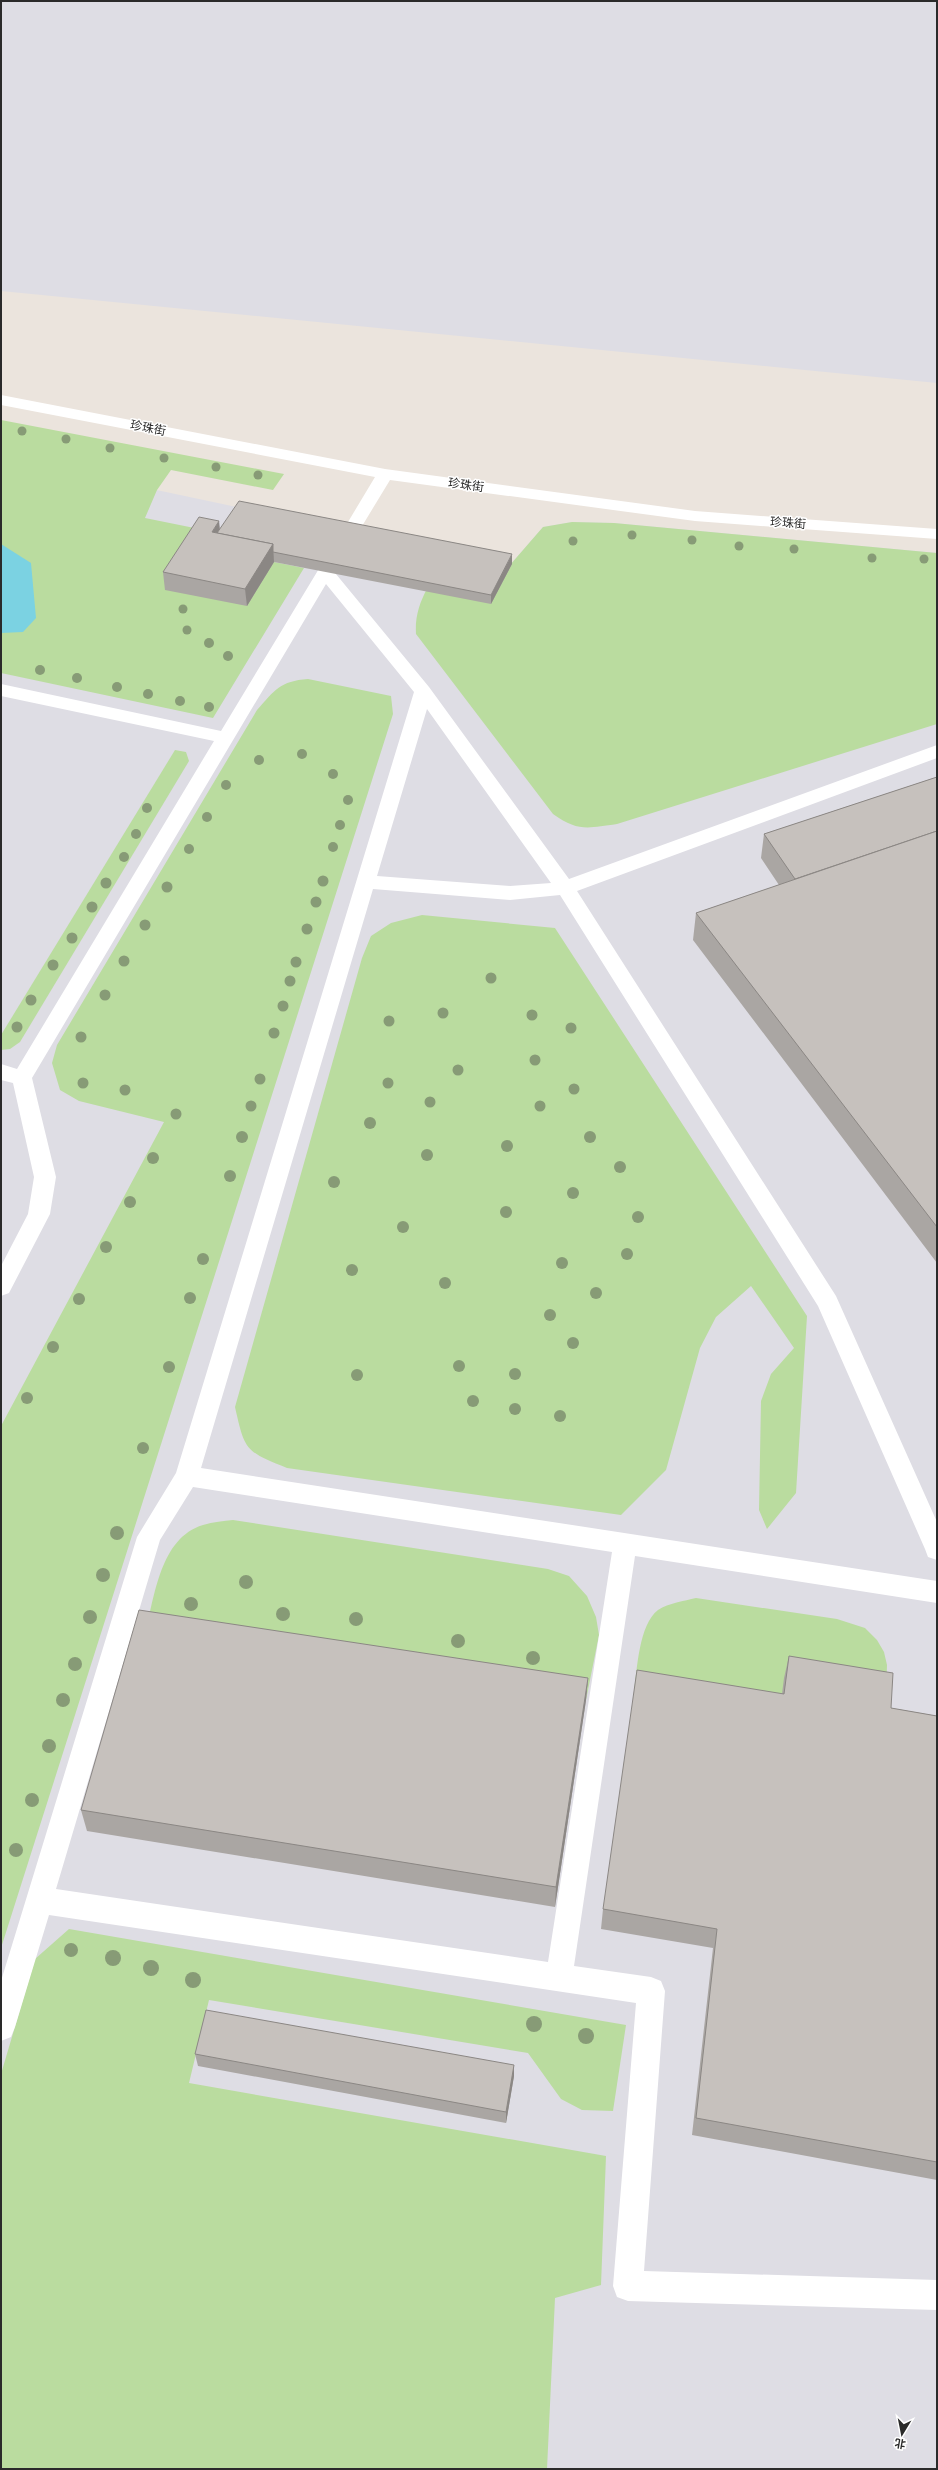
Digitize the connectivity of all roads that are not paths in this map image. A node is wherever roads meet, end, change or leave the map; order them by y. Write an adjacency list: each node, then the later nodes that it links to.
1 (1, 400): 2 (street, 珍珠街)
2 (385, 474): 3 (street); 4 (street, 珍珠街)
3 (350, 532)
4 (937, 534)
5 (1, 690): 7 (street)
6 (424, 691): 7 (street); 9 (street); 10 (street)
7 (226, 738): 12 (street)
8 (937, 751): 10 (street)
9 (366, 882): 10 (street); 14 (street)
10 (565, 888): 16 (street)
11 (1, 1072): 12 (street)
12 (22, 1078): 13 (street)
13 (1, 1287)
14 (187, 1476): 15 (street); 18 (street)
15 (625, 1544): 17 (street); 19 (street)
16 (937, 1549)
17 (937, 1592)
18 (39, 1900): 19 (street); 20 (street)
19 (559, 1977): 21 (street)
20 (1, 2027)
21 (937, 2295)

